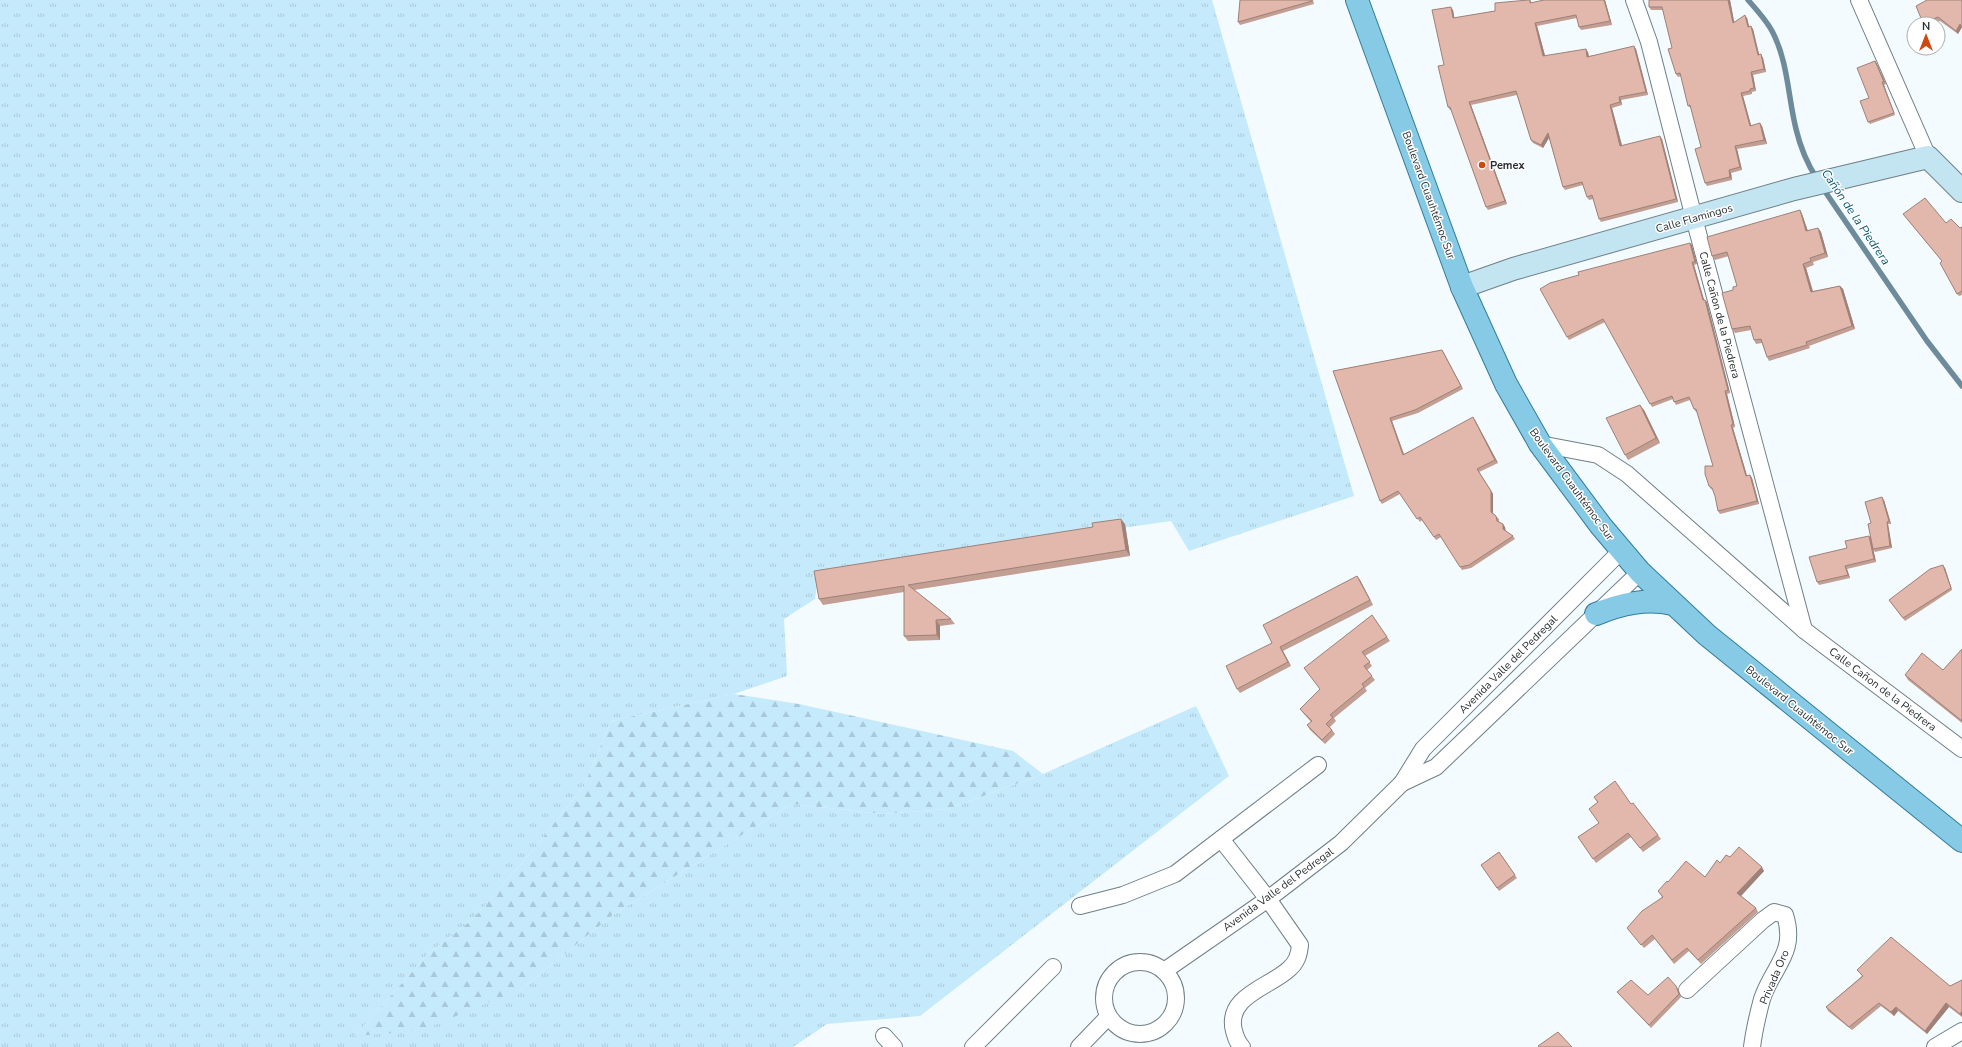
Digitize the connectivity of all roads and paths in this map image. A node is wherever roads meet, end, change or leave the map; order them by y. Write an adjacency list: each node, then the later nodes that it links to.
1 (1358, 0): 7 (main road, Boulevard Cuauhtémoc Sur)
2 (1634, 0): 6 (street, Calle Cañon de la Piedrera)
3 (1859, 0): 4 (street)
4 (1928, 158): 5 (street); 6 (street, Calle Flamingos)
5 (1962, 191)
6 (1694, 218): 7 (street, Calle Flamingos); 13 (street, Calle Cañon de la Piedrera)
7 (1462, 287): 8 (main road, Boulevard Cuauhtémoc Sur)
8 (1540, 444): 9 (main road, Boulevard Cuauhtémoc Sur); 13 (street, Calle Cañon de la Piedrera)
9 (1621, 551): 10 (main road, Boulevard Cuauhtémoc Sur); 14 (street, Avenida Valle del Pedregal)
10 (1640, 572): 11 (main road, Boulevard Cuauhtémoc Sur); 12 (street, Avenida Valle del Pedregal)
11 (1673, 604): 12 (main road); 20 (main road, Boulevard Cuauhtémoc Sur)
12 (1596, 614): 15 (street, Avenida Valle del Pedregal)
13 (1804, 630): 16 (street, Calle Cañon de la Piedrera)
14 (1485, 687): 15 (street); 18 (street, Avenida Valle del Pedregal)
15 (1503, 703): 18 (street, Avenida Valle del Pedregal)
16 (1962, 749)
17 (1318, 765): 19 (street)
18 (1402, 784): 21 (street, Avenida Valle del Pedregal)
19 (1221, 839): 21 (street); 22 (street)
20 (1962, 841)
21 (1268, 899): 24 (street, Avenida Valle del Pedregal); 30 (street)
22 (1080, 906)
23 (1053, 966): 28 (street)
24 (1164, 971): 26 (street); 26 (street)
25 (1687, 990): 31 (street, Privada Oro)
26 (1108, 1017): 29 (street)
27 (1962, 1032): 32 (street)
28 (973, 1047)
29 (1080, 1047)
30 (1242, 1047)
31 (1752, 1047)
32 (1935, 1047)

